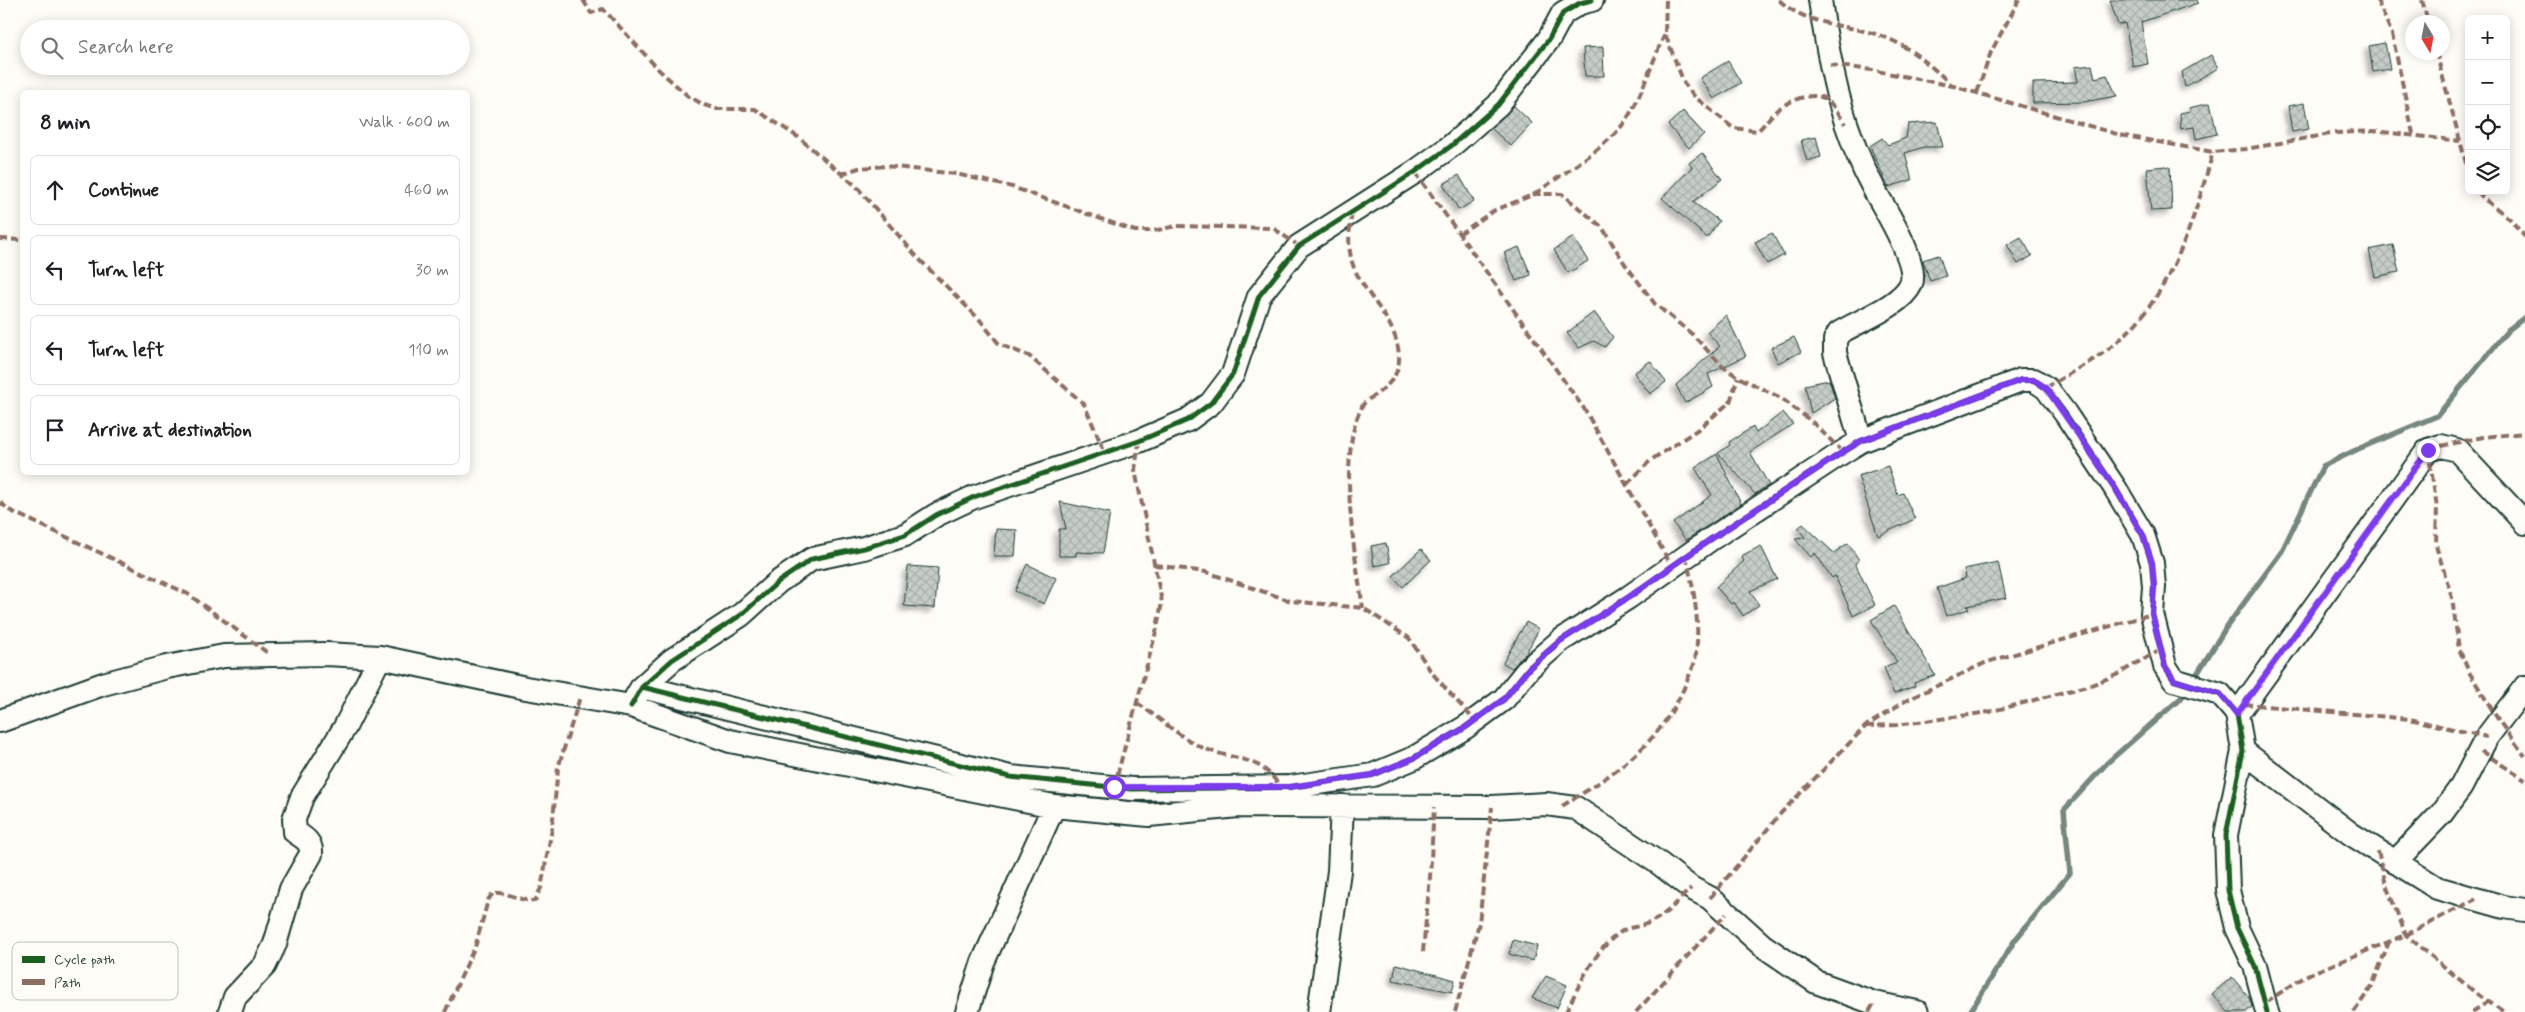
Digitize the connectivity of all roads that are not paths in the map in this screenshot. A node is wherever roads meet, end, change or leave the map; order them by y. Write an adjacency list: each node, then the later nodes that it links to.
1 (1592, 0): 7 (street)
2 (1820, 0): 3 (street)
3 (1861, 441): 7 (street); 8 (street)
4 (2525, 523): 8 (street)
5 (380, 657): 7 (street); 9 (street); 15 (street)
6 (2525, 687): 13 (street)
7 (636, 696): 11 (street)
8 (2237, 714): 10 (street)
9 (0, 721)
10 (2243, 751): 13 (street); 19 (street)
11 (1054, 806): 12 (street); 16 (street)
12 (1342, 806): 17 (street); 18 (street)
13 (2395, 862): 14 (street)
14 (2525, 910)
15 (230, 1012)
16 (967, 1012)
17 (1319, 1012)
18 (1917, 1012)
19 (2267, 1012)

